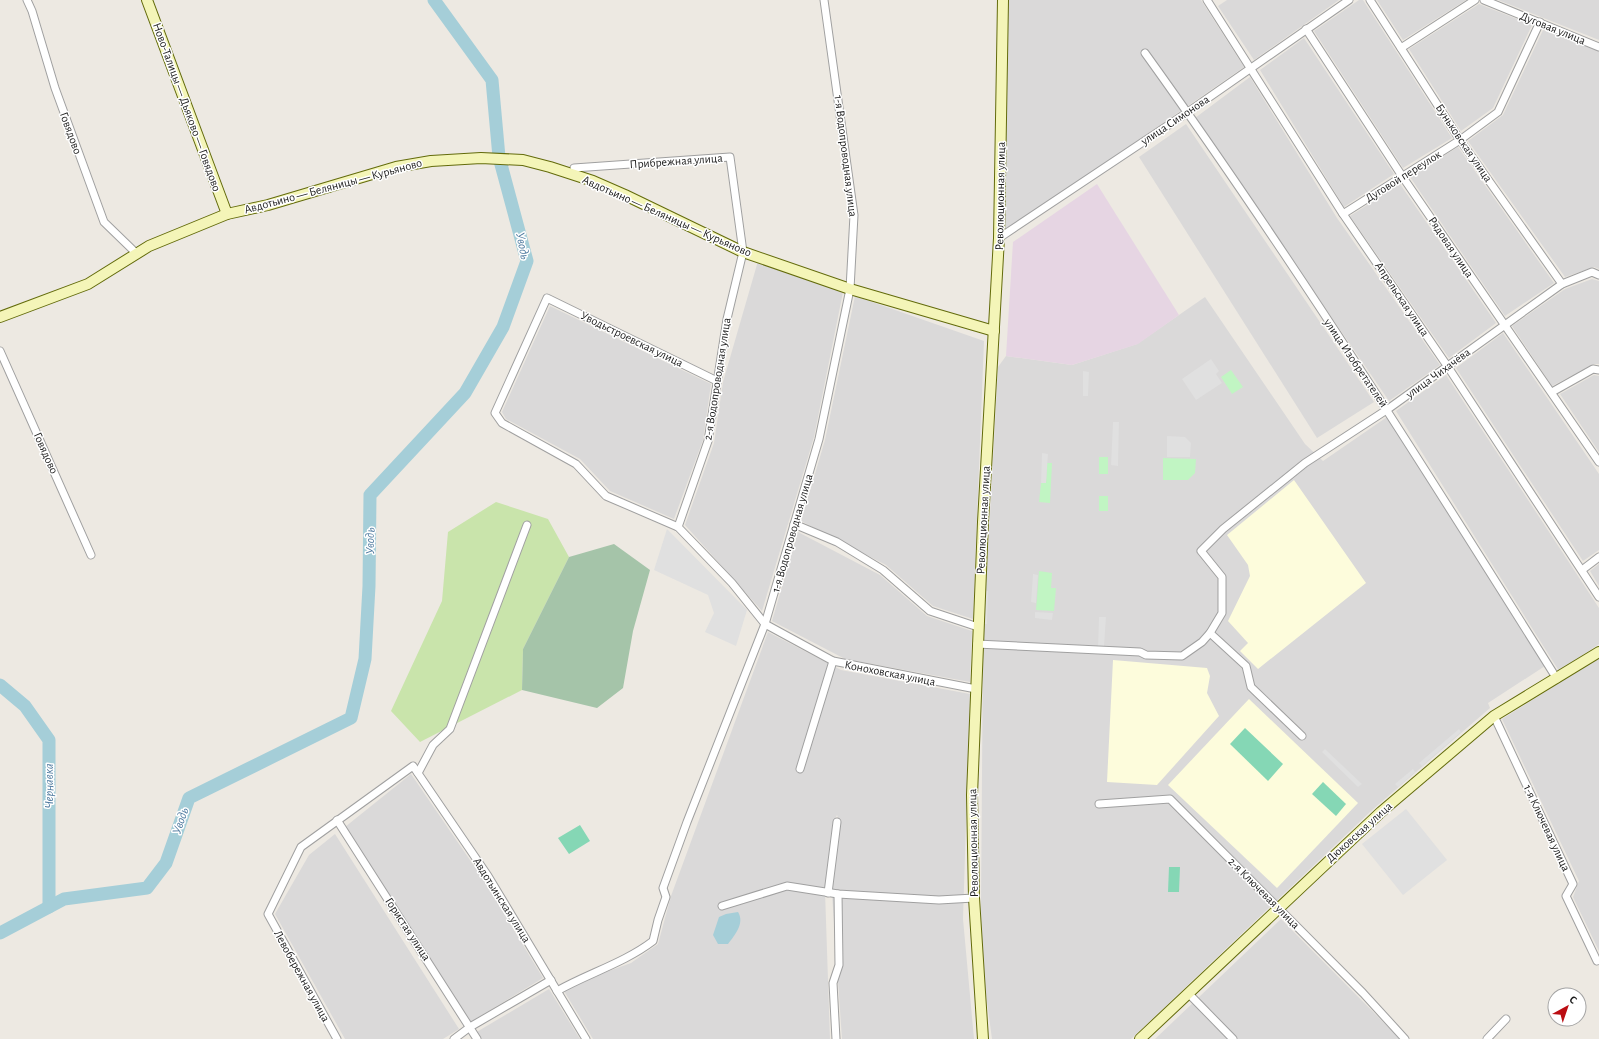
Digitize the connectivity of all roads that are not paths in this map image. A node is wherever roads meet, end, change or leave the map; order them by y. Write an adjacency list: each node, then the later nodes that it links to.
1 (27, 0): 24 (street, Говядово)
2 (147, 0): 20 (main road, Ново-Талицы — Дьяково — Говядово)
3 (824, 0): 27 (street, 1-я Водопроводная улица)
4 (1003, 0): 22 (main road, Революционная улица)
5 (1349, 0): 11 (street, улица Симонова)
6 (1370, 0): 13 (street, Буньковская улица)
7 (1475, 0): 13 (street)
8 (1484, 0): 10 (street, Дуговая улица)
9 (1211, 1): 15 (street, Апрельская улица)
10 (1540, 22): 12 (street, Дуговая улица); 17 (street, Дуговой переулок)
11 (1306, 29): 15 (street, улица Симонова); 19 (street, Рядовая улица)
12 (1599, 47)
13 (1401, 48): 17 (street, Буньковская улица)
14 (1145, 53): 16 (street, улица Изобретателей)
15 (1252, 68): 16 (street, улица Симонова); 21 (street, Апрельская улица)
16 (1188, 112): 22 (street, улица Симонова); 36 (street, улица Изобретателей)
17 (1460, 140): 19 (street, Дуговой переулок); 26 (street, Буньковская улица)
18 (574, 168): 23 (street, Прибрежная улица)
19 (1402, 176): 21 (street, Дуговой переулок); 29 (street, Рядовая улица)
20 (226, 214): 23 (main road, Авдотьино — Беляницы — Курьяново); 24 (main road, Авдотьино — Беляницы — Курьяново)
21 (1343, 214): 32 (street, Апрельская улица)
22 (999, 238): 30 (main road, Революционная улица)
23 (743, 252): 27 (main road, Авдотьино — Беляницы — Курьяново); 34 (street, 2-я Водопроводная улица)
24 (137, 254): 28 (main road, Авдотьино — Беляницы — Курьяново)
25 (1599, 275): 26 (street, улица Чихачёва)
26 (1562, 284): 29 (street, улица Чихачёва)
27 (850, 288): 30 (main road, Авдотьино — Беляницы — Курьяново); 38 (street, 1-я Водопроводная улица)
28 (0, 317)
29 (1504, 325): 32 (street, улица Чихачёва); 35 (street, Рядовая улица)
30 (994, 331): 46 (main road, Революционная улица)
31 (0, 351): 41 (street, Говядово)
32 (1448, 367): 36 (street, улица Чихачёва); 43 (street, Апрельская улица)
33 (1599, 370): 35 (street)
34 (718, 381): 40 (street, 2-я Водопроводная улица); 40 (street, Уводьстроевская улица)
35 (1552, 392): 37 (street, Рядовая улица)
36 (1388, 409): 47 (street, улица Чихачёва); 51 (street, улица Изобретателей)
37 (1599, 462)
38 (794, 524): 45 (street, 1-я Водопроводная улица); 46 (street)
39 (527, 525): 56 (street)
40 (678, 527): 45 (street)
41 (91, 555)
42 (1599, 557): 43 (street)
43 (1582, 570): 44 (street, Апрельская улица)
44 (1599, 597)
45 (765, 624): 50 (street, Коноховская улица); 67 (street, 1-я Водопроводная улица)
46 (978, 627): 48 (main road, Революционная улица)
47 (1210, 633): 48 (street); 54 (street)
48 (977, 644): 52 (main road, Революционная улица)
49 (1599, 652): 51 (main road, Дюковская улица)
50 (833, 661): 52 (street, Коноховская улица); 55 (street)
51 (1557, 679): 53 (main road, Дюковская улица)
52 (976, 689): 62 (main road, Революционная улица)
53 (1494, 716): 64 (main road, Дюковская улица); 65 (street, 1-я Ключевая улица)
54 (1302, 736)
55 (800, 769)
56 (418, 773): 58 (street, Авдотьинская улица); 66 (street, Авдотьинская улица)
57 (1099, 804): 64 (street, 2-я Ключевая улица)
58 (337, 820): 70 (street, Гористая улица); 71 (street, Левобережная улица)
59 (837, 822): 60 (street)
60 (828, 893): 61 (street); 63 (street)
61 (838, 894): 62 (street); 75 (street)
62 (974, 898): 76 (main road, Революционная улица)
63 (722, 906)
64 (1278, 908): 68 (main road, Дюковская улица); 79 (street, 2-я Ключевая улица)
65 (1597, 960)
66 (552, 980): 67 (street, Авдотьинская улица); 70 (street)
67 (557, 991): 74 (street, Авдотьинская улица)
68 (1189, 994): 77 (main road, Дюковская улица); 78 (street)
69 (1506, 1019): 80 (street)
70 (470, 1027): 72 (street); 73 (street, Гористая улица)
71 (337, 1039)
72 (454, 1039)
73 (477, 1039)
74 (586, 1039)
75 (836, 1039)
76 (983, 1039)
77 (1140, 1039)
78 (1233, 1039)
79 (1405, 1039)
80 (1487, 1039)

